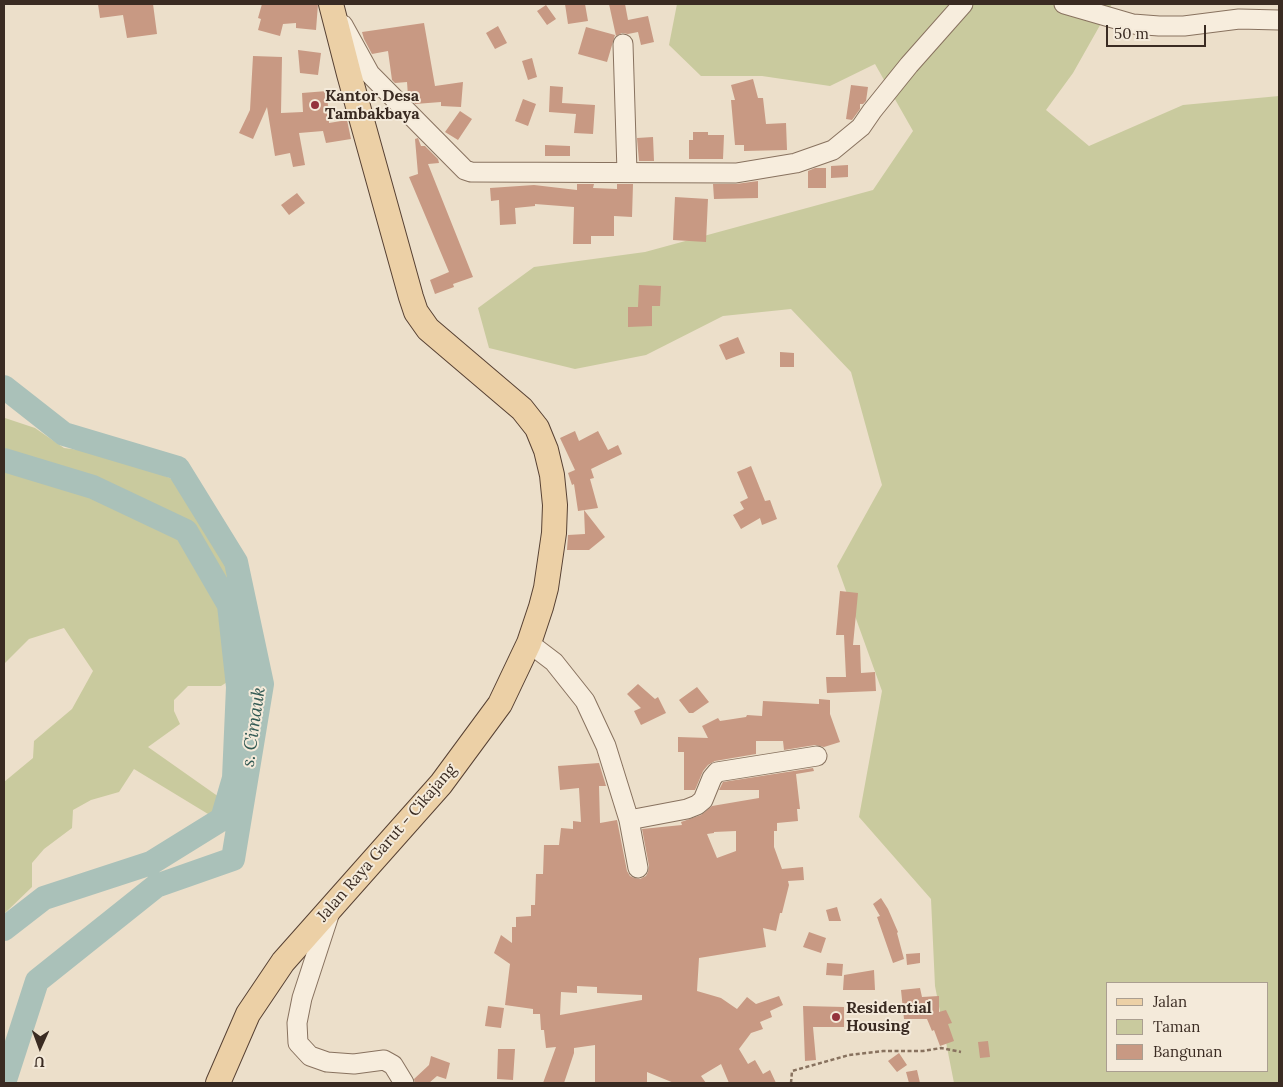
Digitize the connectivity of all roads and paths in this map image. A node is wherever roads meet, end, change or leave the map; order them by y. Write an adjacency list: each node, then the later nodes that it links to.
1 (332, 4): 6 (street); 7 (main road, Jalan Raya Garut - Cikajang)
2 (962, 4): 6 (street)
3 (1064, 4): 4 (street)
4 (1279, 20)
5 (624, 44): 6 (street)
6 (627, 172)
7 (529, 643): 9 (street); 11 (main road, Jalan Raya Garut - Cikajang)
8 (817, 756): 9 (street)
9 (629, 820): 10 (street)
10 (638, 868)
11 (332, 906): 13 (main road, Jalan Raya Garut - Cikajang); 14 (street)
12 (961, 1052): 15 (path)
13 (218, 1083)
14 (404, 1083)
15 (791, 1083)

